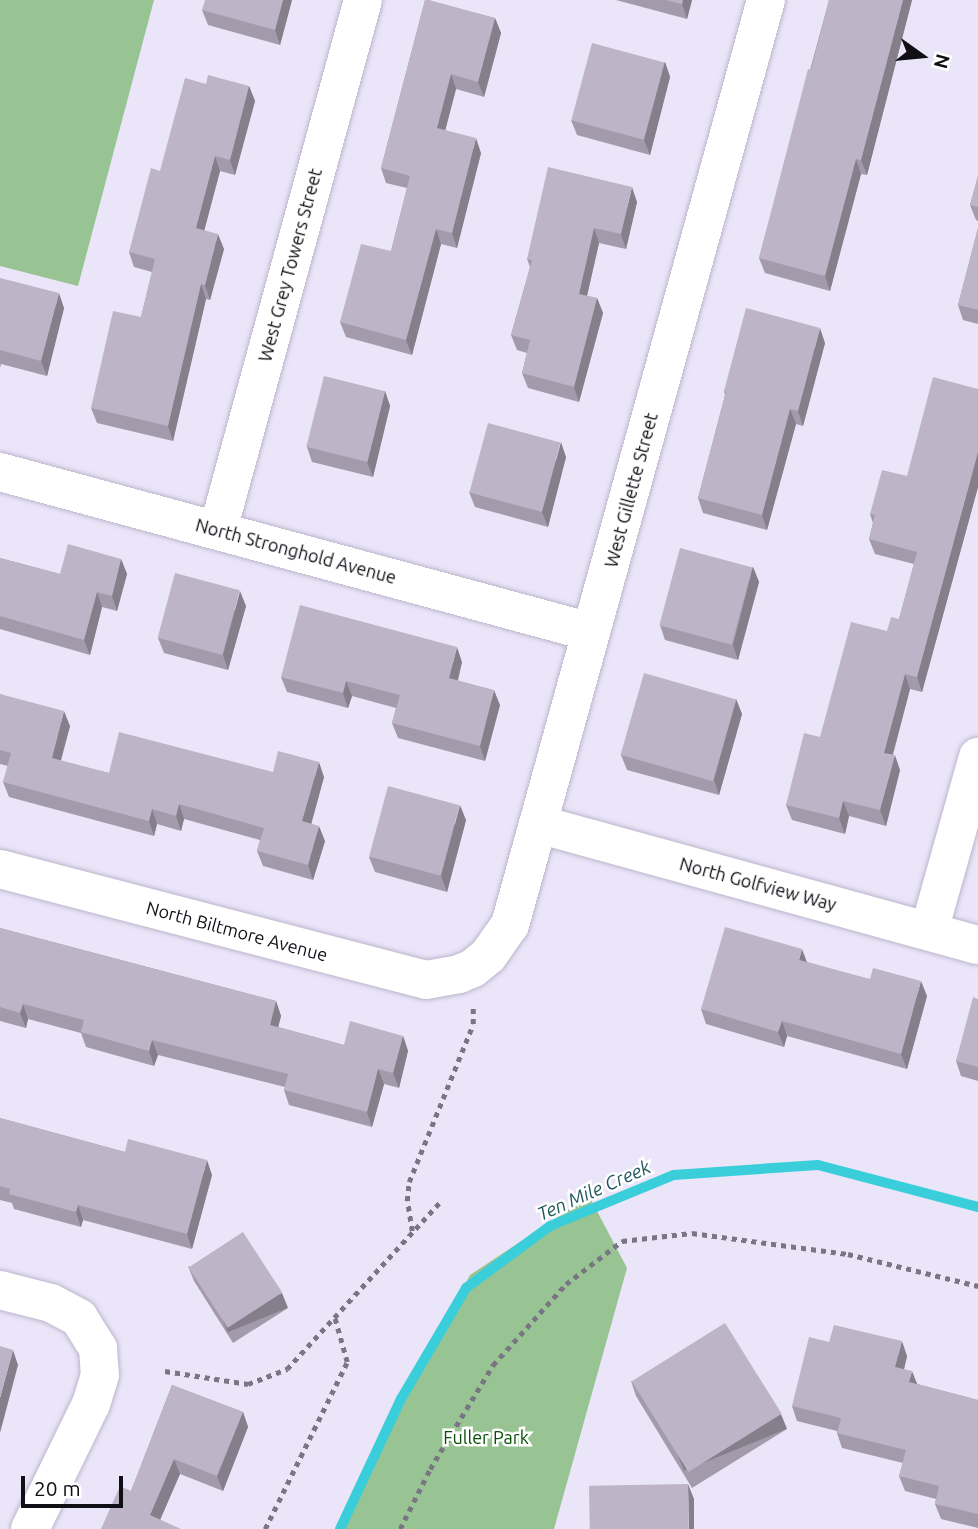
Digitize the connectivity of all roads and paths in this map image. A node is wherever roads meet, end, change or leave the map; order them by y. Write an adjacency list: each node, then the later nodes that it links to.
1 (363, 0): 4 (street, West Grey Towers Street)
2 (766, 0): 5 (street, West Gillette Street)
3 (0, 472): 4 (street, North Stronghold Avenue)
4 (218, 530): 5 (street, North Stronghold Avenue)
5 (591, 632): 7 (street, West Gillette Street)
6 (978, 757): 9 (street)
7 (538, 824): 9 (street, North Golfview Way); 11 (street, West Gillette Street)
8 (0, 869): 11 (street, North Biltmore Avenue)
9 (929, 931): 10 (street, North Golfview Way)
10 (978, 944)
11 (473, 968): 13 (path)
12 (442, 1200): 13 (path)
13 (413, 1232): 16 (path)
14 (978, 1286): 20 (path)
15 (0, 1290): 18 (street)
16 (334, 1319): 17 (path); 19 (path)
17 (165, 1371)
18 (30, 1529)
19 (265, 1529)
20 (400, 1529)

